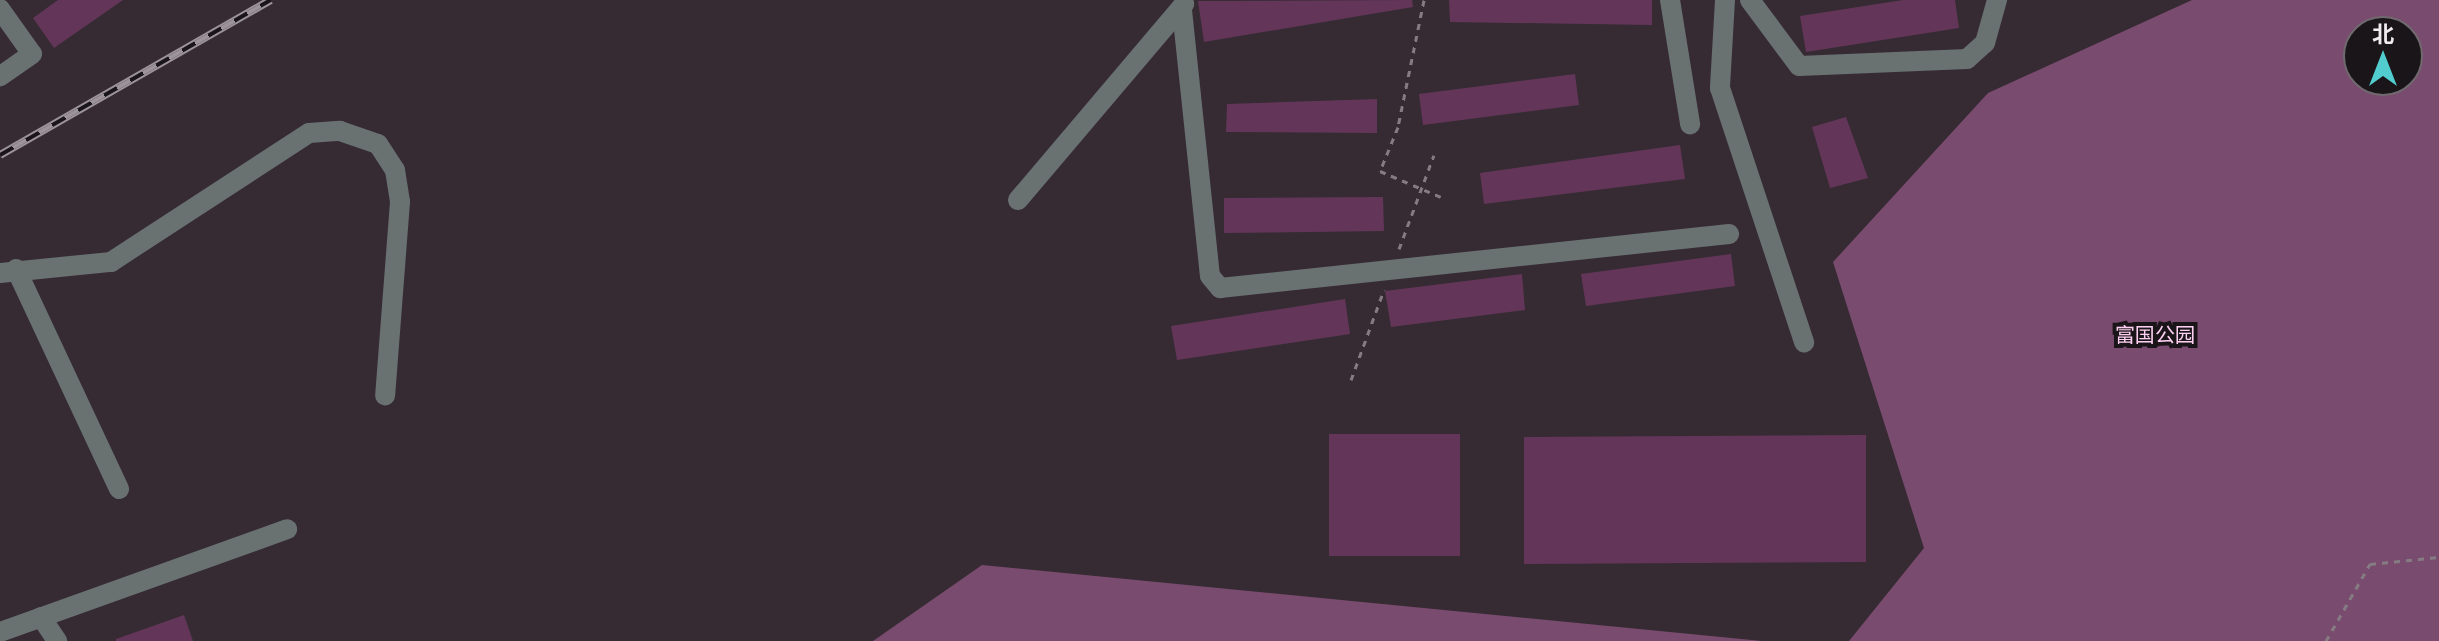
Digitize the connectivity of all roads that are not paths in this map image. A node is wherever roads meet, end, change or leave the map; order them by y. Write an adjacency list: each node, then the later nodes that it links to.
1 (1670, 0): 8 (street)
2 (1725, 0): 12 (street)
3 (1750, 0): 4 (street)
4 (1997, 0)
5 (1184, 5): 9 (street); 10 (street)
6 (0, 9): 7 (street)
7 (0, 76)
8 (1690, 124)
9 (1018, 200)
10 (1729, 234)
11 (8, 271): 13 (street); 14 (street)
12 (1804, 342)
13 (385, 395)
14 (119, 489)
15 (287, 529): 16 (street)
16 (41, 617): 17 (street); 18 (street)
17 (1, 630)
18 (57, 641)

